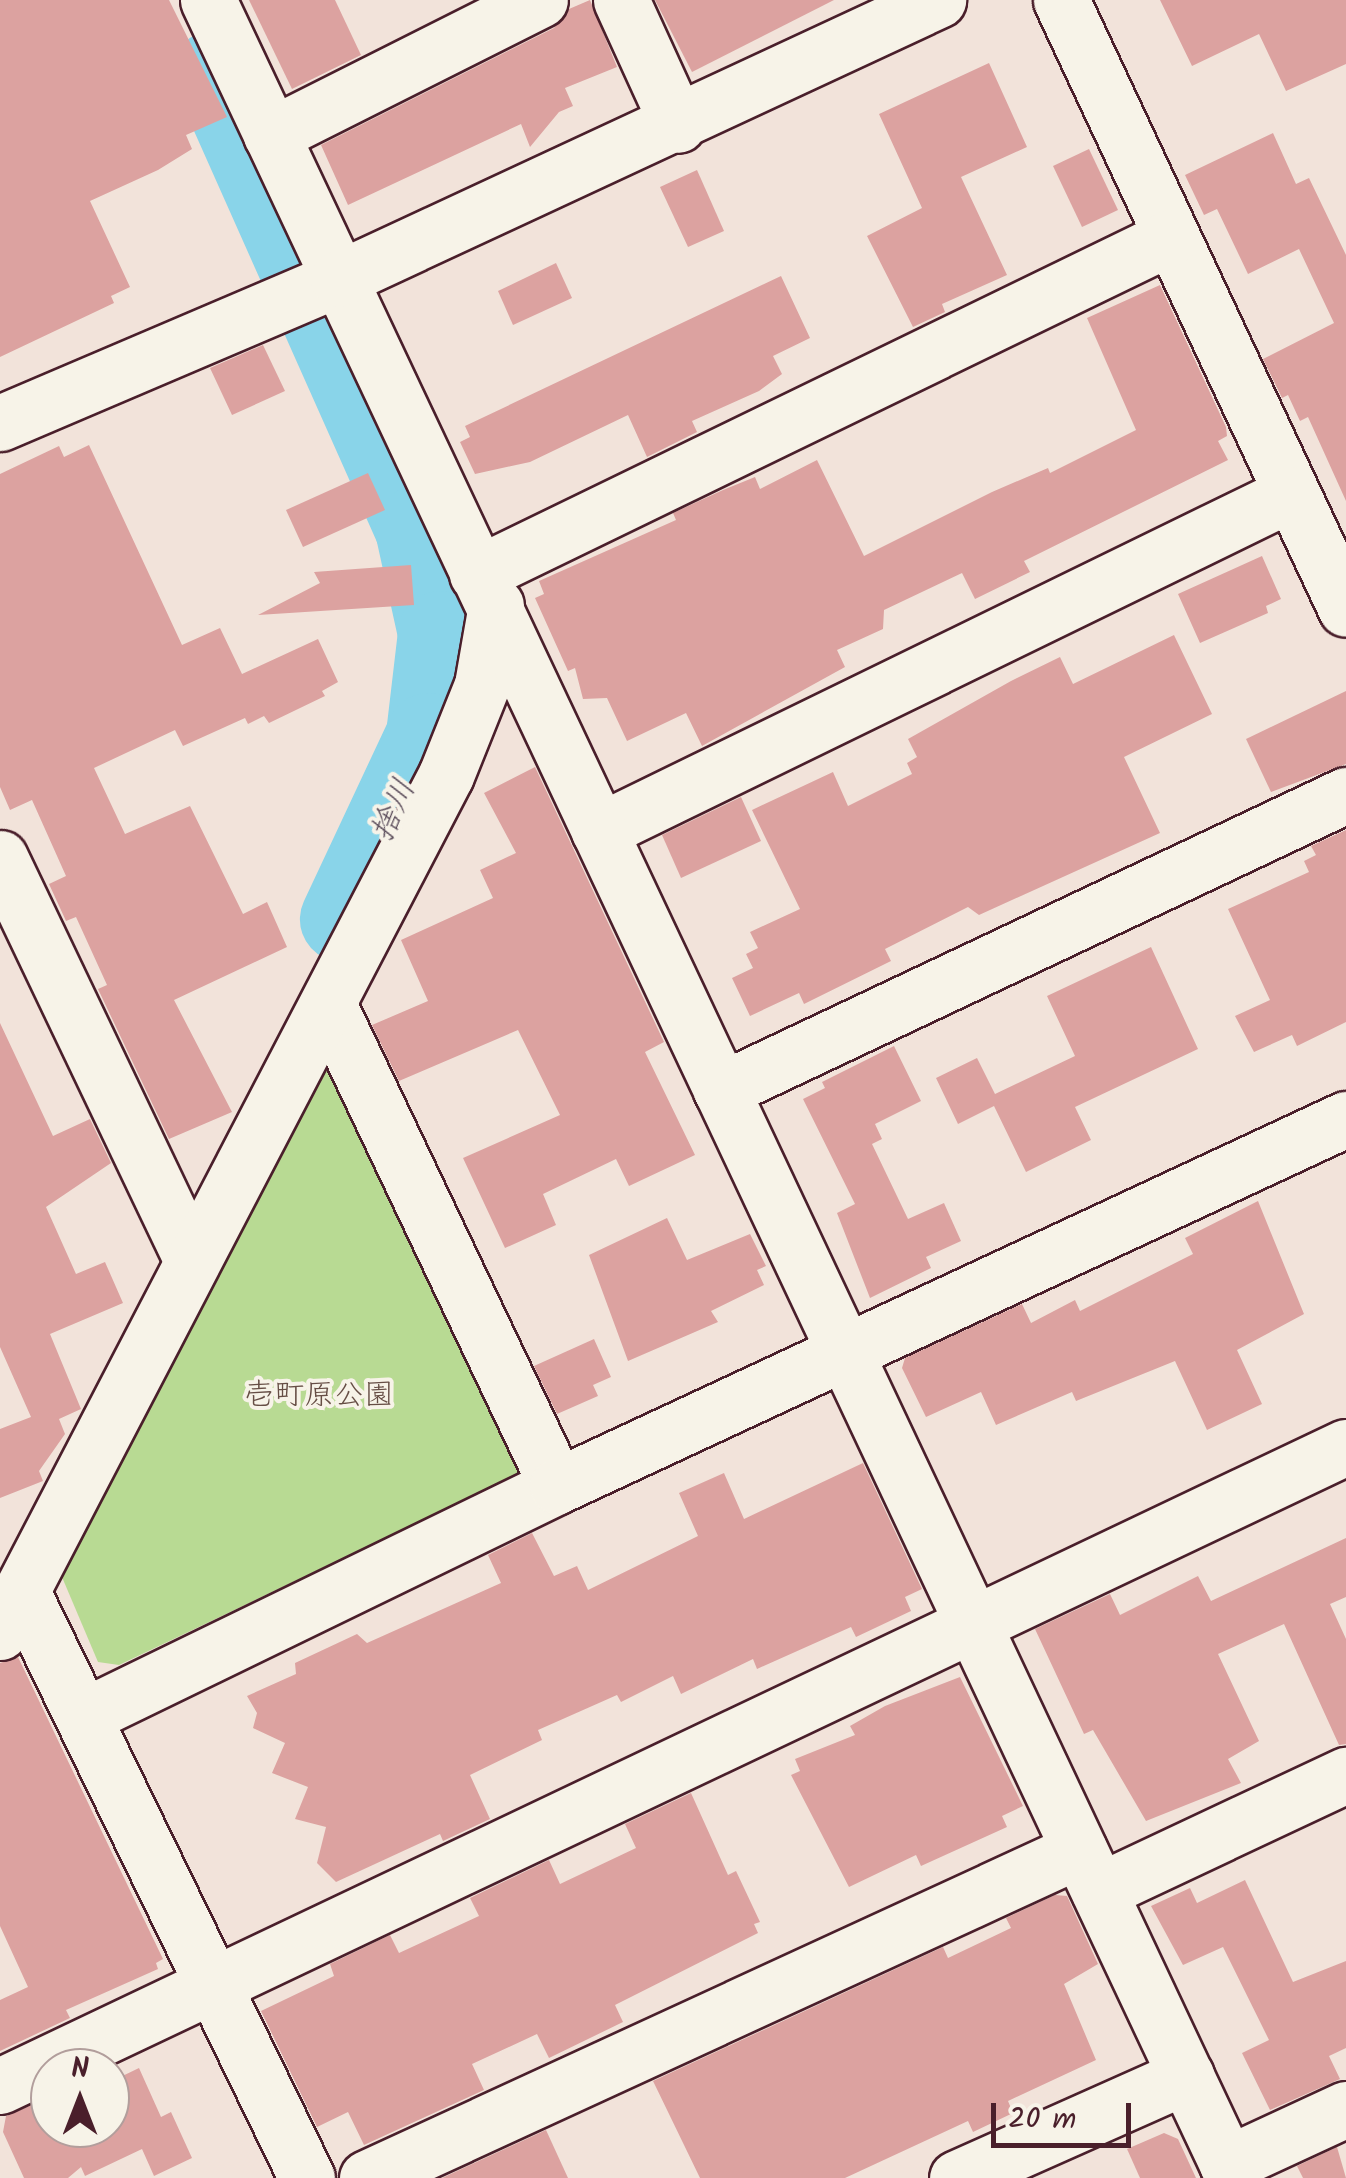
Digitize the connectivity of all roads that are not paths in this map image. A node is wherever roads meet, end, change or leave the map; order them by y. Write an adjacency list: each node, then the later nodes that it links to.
1 (208, 0): 7 (street)
2 (540, 0): 7 (street)
3 (621, 0): 6 (street)
4 (938, 0): 6 (street)
5 (1061, 0): 8 (street)
6 (678, 124): 9 (street)
7 (270, 135): 9 (street)
8 (1171, 237): 11 (street); 12 (street)
9 (338, 279): 10 (street); 12 (street)
10 (0, 423)
11 (1290, 494): 13 (street); 15 (street)
12 (487, 590): 15 (street); 17 (street)
13 (1346, 609)
14 (1346, 794): 18 (street)
15 (599, 831): 18 (street)
16 (0, 858): 20 (street)
17 (329, 1006): 20 (street); 23 (street)
18 (721, 1090): 21 (street)
19 (1346, 1119): 21 (street)
20 (192, 1260): 24 (street)
21 (845, 1353): 23 (street); 25 (street)
22 (1346, 1447): 25 (street)
23 (557, 1486): 26 (street)
24 (12, 1614): 26 (street)
25 (973, 1624): 28 (street); 29 (street)
26 (84, 1716): 29 (street)
27 (1346, 1775): 28 (street)
28 (1089, 1871): 30 (street); 35 (street)
29 (215, 1978): 31 (street); 34 (street)
30 (1186, 2076): 33 (street); 36 (street)
31 (0, 2086)
32 (1346, 2109): 33 (street)
33 (1231, 2171)
34 (307, 2178)
35 (367, 2178)
36 (958, 2178)

